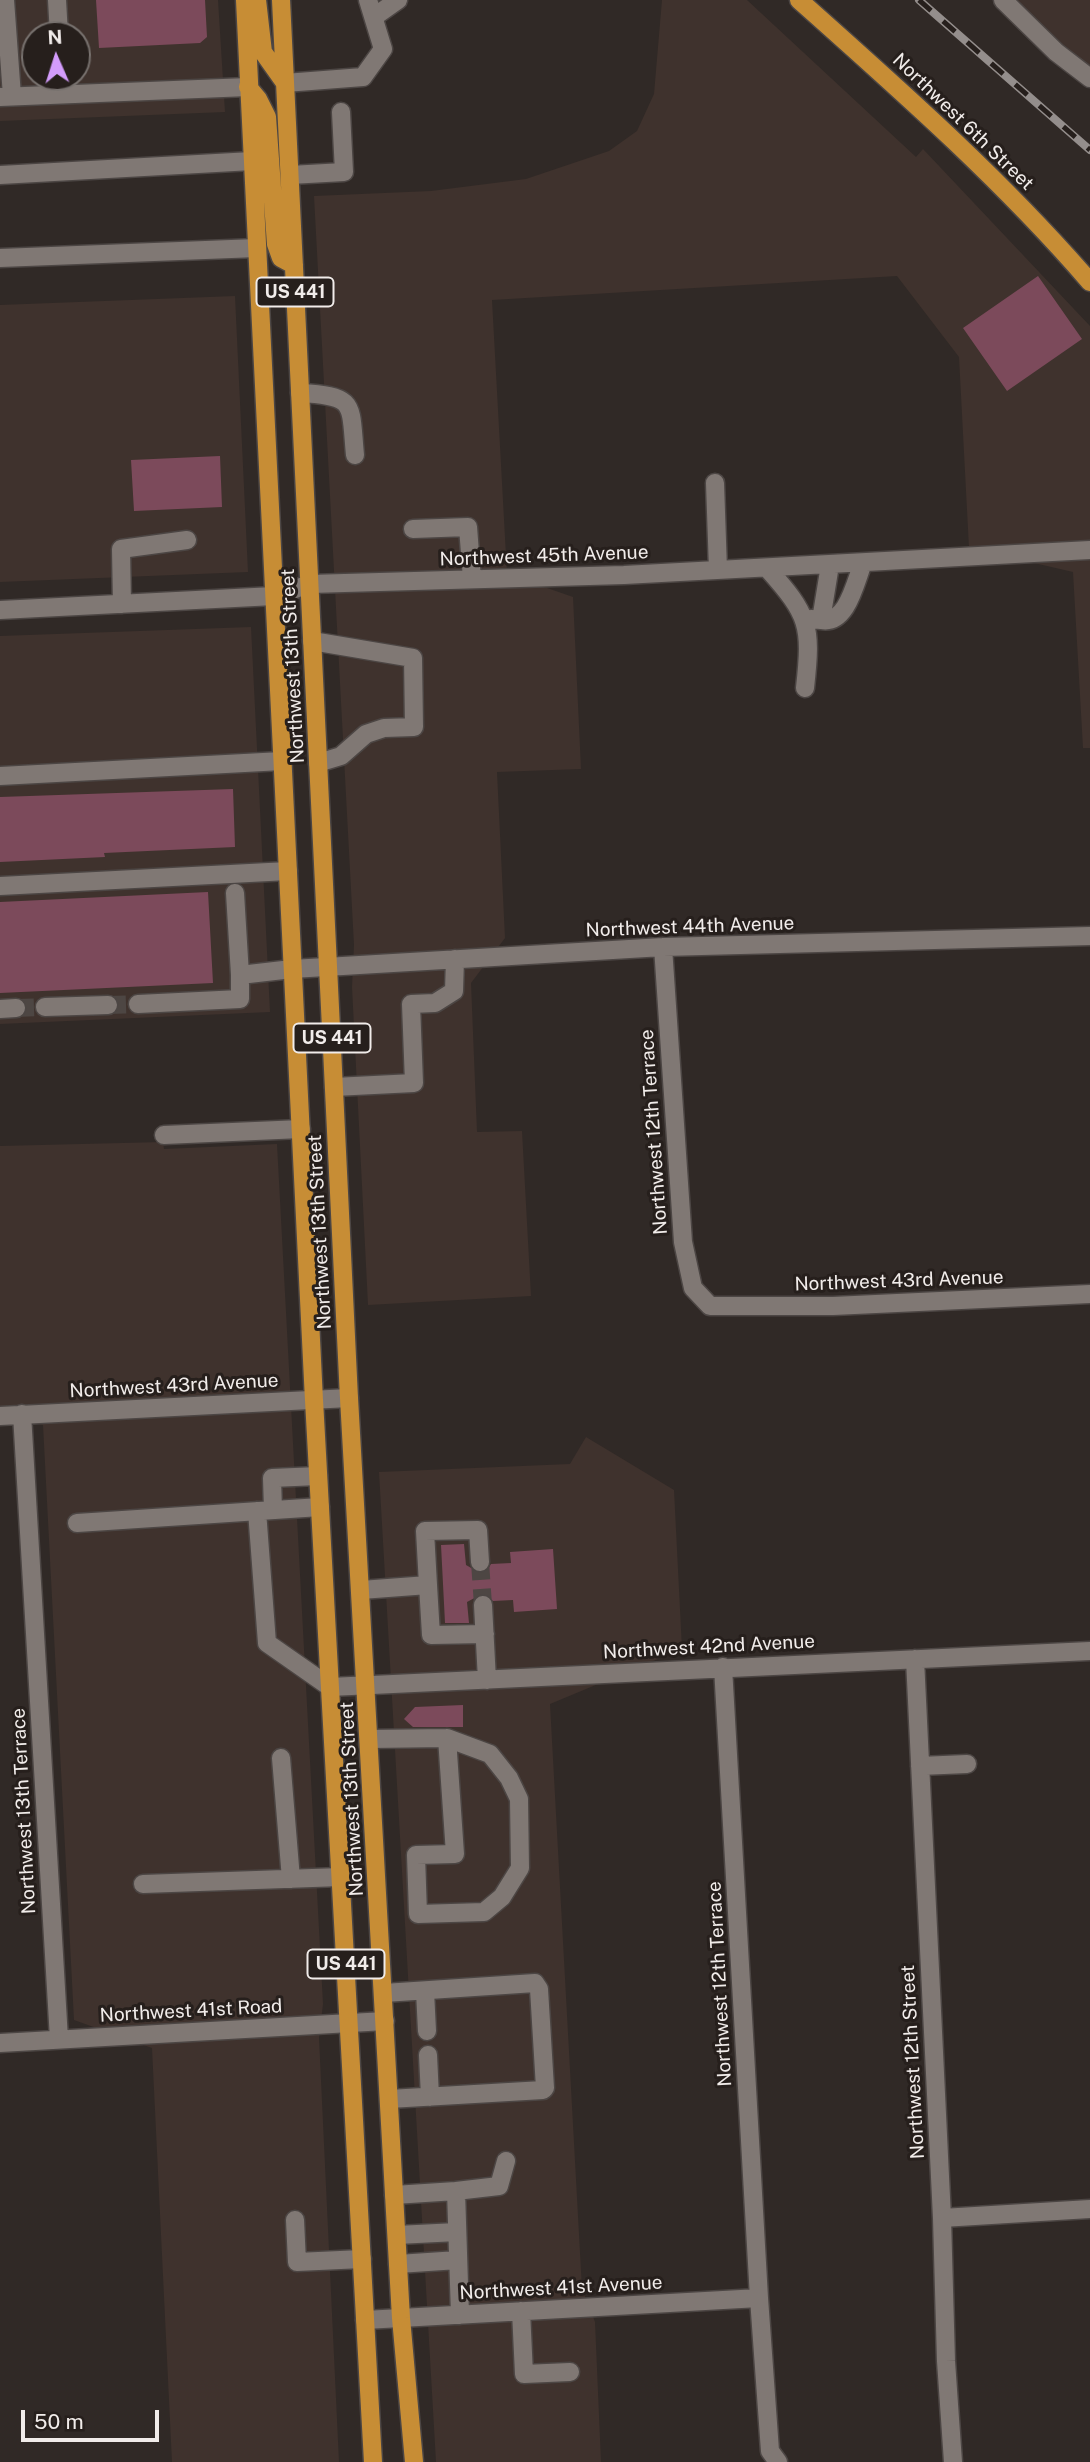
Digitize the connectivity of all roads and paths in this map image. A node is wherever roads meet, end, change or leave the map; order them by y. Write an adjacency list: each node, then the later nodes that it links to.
1 (5, 0): 16 (street)
2 (57, 0): 10 (street)
3 (245, 0): 14 (main road, Northwest 13th Street / US 441)
4 (257, 0): 12 (main road)
5 (281, 0): 12 (main road, Northwest 13th Street / US 441)
6 (398, 0): 9 (street)
7 (799, 0): 24 (main road, Northwest 6th Street)
8 (1003, 0): 11 (street)
9 (371, 9): 12 (street)
10 (59, 21)
11 (1090, 78)
12 (285, 83): 20 (main road, Northwest 13th Street / US 441)
13 (91, 85): 14 (street)
14 (247, 87): 18 (main road, Northwest 13th Street / US 441); 23 (main road)
15 (34, 91): 16 (street)
16 (6, 97)
17 (341, 113): 20 (street)
18 (253, 161): 19 (street); 21 (main road, Northwest 13th Street / US 441)
19 (0, 175)
20 (290, 175): 23 (main road, Northwest 13th Street / US 441)
21 (257, 248): 22 (street); 37 (main road, Northwest 13th Street / US 441)
22 (0, 258)
23 (294, 265): 25 (main road, Northwest 13th Street / US 441)
24 (1090, 282)
25 (300, 393): 26 (street); 36 (main road, Northwest 13th Street / US 441)
26 (355, 455)
27 (715, 483): 34 (street)
28 (413, 529): 35 (street)
29 (187, 540): 38 (street)
30 (1090, 550): 31 (street, Northwest 45th Avenue)
31 (863, 563): 32 (street, Northwest 45th Avenue); 40 (street)
32 (830, 565): 33 (street, Northwest 45th Avenue); 40 (street)
33 (767, 569): 34 (street, Northwest 45th Avenue); 40 (street)
34 (718, 570): 35 (street, Northwest 45th Avenue)
35 (472, 579): 36 (street, Northwest 45th Avenue)
36 (310, 584): 37 (street, Northwest 45th Avenue); 41 (main road, Northwest 13th Street / US 441)
37 (274, 596): 38 (street, Northwest 45th Avenue); 43 (main road, Northwest 13th Street / US 441)
38 (122, 604): 39 (street, Northwest 45th Avenue)
39 (0, 610)
40 (814, 620): 42 (street)
41 (312, 641): 44 (main road, Northwest 13th Street / US 441); 44 (street)
42 (805, 688)
43 (282, 761): 45 (street); 46 (main road, Northwest 13th Street / US 441)
44 (318, 763): 52 (main road, Northwest 13th Street / US 441)
45 (0, 776)
46 (288, 872): 47 (street); 53 (main road, Northwest 13th Street / US 441)
47 (0, 886)
48 (235, 893): 54 (street)
49 (1090, 936): 50 (street, Northwest 44th Avenue)
50 (663, 947): 51 (street, Northwest 44th Avenue); 62 (street, Northwest 12th Terrace)
51 (455, 959): 52 (street, Northwest 44th Avenue); 58 (street)
52 (328, 966): 53 (street, Northwest 44th Avenue); 58 (main road, Northwest 13th Street / US 441)
53 (292, 969): 54 (street, Northwest 44th Avenue); 59 (main road, Northwest 13th Street / US 441)
54 (240, 975): 55 (street)
55 (138, 1004)
56 (108, 1005): 57 (street)
57 (45, 1007)
58 (334, 1087): 63 (main road, Northwest 13th Street / US 441)
59 (300, 1129): 60 (street); 64 (main road, Northwest 13th Street / US 441)
60 (164, 1135)
61 (1090, 1293): 62 (street, Northwest 43rd Avenue)
62 (710, 1306)
63 (349, 1398): 64 (street, Northwest 43rd Avenue); 73 (main road, Northwest 13th Street / US 441)
64 (314, 1400): 65 (street, Northwest 43rd Avenue); 67 (main road, Northwest 13th Street / US 441)
65 (22, 1414): 66 (street, Northwest 43rd Avenue); 95 (street, Northwest 13th Terrace)
66 (0, 1416)
67 (318, 1476): 68 (main road, Northwest 13th Street / US 441); 69 (street)
68 (320, 1507): 69 (street); 81 (main road, Northwest 13th Street / US 441)
69 (265, 1511): 70 (street); 81 (street)
70 (77, 1523)
71 (480, 1562): 72 (street)
72 (428, 1585): 73 (street); 75 (street)
73 (361, 1590): 80 (main road, Northwest 13th Street / US 441)
74 (483, 1605): 75 (street)
75 (485, 1634): 79 (street)
76 (1090, 1651): 77 (street, Northwest 42nd Avenue)
77 (915, 1659): 78 (street, Northwest 42nd Avenue); 86 (street, Northwest 12th Street)
78 (723, 1667): 79 (street, Northwest 42nd Avenue); 111 (street, Northwest 12th Terrace)
79 (487, 1680): 80 (street, Northwest 42nd Avenue)
80 (366, 1686): 81 (street, Northwest 42nd Avenue); 83 (main road, Northwest 13th Street / US 441)
81 (330, 1687): 87 (main road, Northwest 13th Street / US 441)
82 (447, 1738): 82 (street); 83 (street)
83 (369, 1739): 91 (main road, Northwest 13th Street / US 441)
84 (281, 1758): 88 (street)
85 (967, 1764): 86 (street)
86 (920, 1766): 104 (street, Northwest 12th Street)
87 (341, 1877): 88 (street); 93 (main road, Northwest 13th Street / US 441)
88 (290, 1879): 89 (street)
89 (143, 1884)
90 (425, 1990): 91 (street); 94 (street); 98 (street)
91 (384, 1993): 92 (main road, Northwest 13th Street / US 441)
92 (385, 2021): 93 (street, Northwest 41st Road); 99 (main road, Northwest 13th Street / US 441)
93 (349, 2023): 95 (street, Northwest 41st Road); 108 (main road, Northwest 13th Street / US 441)
94 (427, 2031)
95 (59, 2039): 96 (street, Northwest 41st Road)
96 (0, 2043)
97 (428, 2055): 98 (street)
98 (430, 2097): 99 (street)
99 (389, 2099): 102 (main road, Northwest 13th Street / US 441)
100 (506, 2161): 101 (street)
101 (456, 2191): 102 (street); 106 (street)
102 (394, 2195): 107 (main road, Northwest 13th Street / US 441)
103 (1090, 2209): 104 (street)
104 (942, 2218): 120 (street, Northwest 12th Street)
105 (295, 2220): 108 (street)
106 (457, 2232): 107 (street); 109 (street)
107 (397, 2235): 110 (main road, Northwest 13th Street / US 441)
108 (362, 2259): 115 (main road, Northwest 13th Street / US 441)
109 (458, 2260): 110 (street); 113 (street)
110 (398, 2264): 114 (main road, Northwest 13th Street / US 441)
111 (759, 2298): 112 (street, Northwest 41st Avenue); 119 (street, Northwest 12th Terrace)
112 (521, 2311): 113 (street, Northwest 41st Avenue); 116 (street)
113 (460, 2315): 114 (street, Northwest 41st Avenue)
114 (401, 2318): 115 (street, Northwest 41st Avenue); 118 (main road, Northwest 13th Street / US 441)
115 (365, 2320): 117 (main road, Northwest 13th Street / US 441)
116 (570, 2372)
117 (373, 2462)
118 (414, 2462)
119 (778, 2462)
120 (953, 2462)

